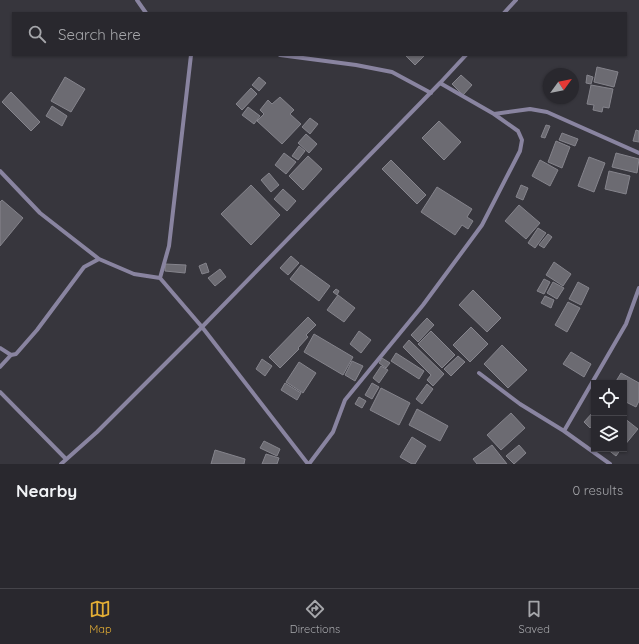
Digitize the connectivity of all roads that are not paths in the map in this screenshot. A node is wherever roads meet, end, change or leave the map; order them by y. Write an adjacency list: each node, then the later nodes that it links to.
1 (137, 0): 3 (street)
2 (516, 0): 4 (street)
3 (145, 12)
4 (505, 12)
5 (192, 56): 14 (street)
6 (288, 56): 9 (street)
7 (465, 56): 8 (street)
8 (440, 84): 9 (street); 10 (street)
9 (431, 93): 16 (street)
10 (494, 114): 11 (street); 25 (street)
11 (639, 153)
12 (0, 171): 13 (street)
13 (99, 259): 14 (street); 18 (street)
14 (160, 278): 16 (street)
15 (639, 288): 22 (street)
16 (202, 327): 23 (street); 25 (street)
17 (0, 348): 18 (street)
18 (11, 355): 19 (street)
19 (0, 367)
20 (479, 373): 22 (street)
21 (0, 392): 23 (street)
22 (564, 431): 26 (street)
23 (66, 459): 24 (street)
24 (61, 464)
25 (309, 464)
26 (610, 464)

